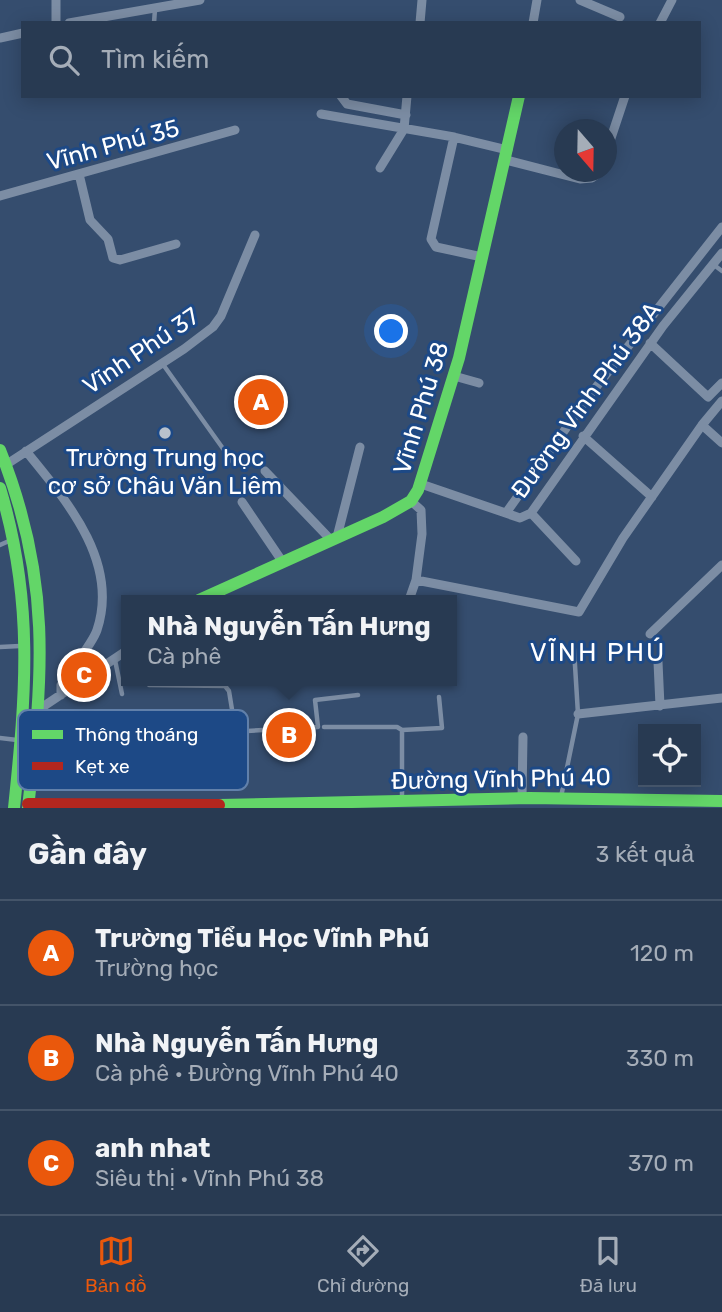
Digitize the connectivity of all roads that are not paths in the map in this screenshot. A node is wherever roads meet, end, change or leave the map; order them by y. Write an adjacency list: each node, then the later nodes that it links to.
1 (56, 0): 10 (street)
2 (201, 0): 7 (street)
3 (422, 0): 12 (street)
4 (537, 0): 13 (street)
5 (580, 0): 8 (street)
6 (672, 0): 14 (street)
7 (155, 8): 9 (street); 11 (lane)
8 (620, 17)
9 (105, 20)
10 (56, 21)
11 (155, 21)
12 (419, 21)
13 (533, 21)
14 (661, 21)
15 (21, 33): 16 (street)
16 (0, 38)
17 (342, 98): 22 (street)
18 (407, 98): 22 (street)
19 (519, 98): 27 (main road, Vĩnh Phú 38)
20 (624, 98): 23 (street)
21 (321, 114): 24 (street)
22 (405, 115): 24 (street)
23 (617, 121)
24 (404, 129): 26 (street); 28 (street)
25 (235, 130): 30 (street, Vĩnh Phú 35)
26 (454, 137): 27 (street); 36 (street)
27 (507, 155): 29 (street); 36 (main road, Vĩnh Phú 38)
28 (380, 168)
29 (554, 170)
30 (79, 174): 31 (street, Vĩnh Phú 35); 34 (street)
31 (0, 196)
32 (722, 227): 60 (street)
33 (255, 235): 40 (street, Vĩnh Phú 37)
34 (176, 244)
35 (722, 253): 37 (street, Đường Vĩnh Phú 38A)
36 (482, 257): 41 (main road, Vĩnh Phú 38)
37 (713, 264): 38 (lane); 39 (street, Đường Vĩnh Phú 38A)
38 (722, 271)
39 (650, 343): 43 (street); 46 (street, Đường Vĩnh Phú 38A)
40 (161, 362): 50 (street, Vĩnh Phú 37); 51 (lane)
41 (454, 376): 42 (street); 54 (main road, Vĩnh Phú 38)
42 (479, 383)
43 (722, 383)
44 (722, 401): 45 (street)
45 (702, 425): 47 (street); 56 (street)
46 (583, 436): 56 (street); 61 (street, Đường Vĩnh Phú 38A)
47 (722, 443)
48 (360, 447): 63 (street)
49 (0, 450): 52 (main road)
50 (26, 451): 52 (street, Vĩnh Phú 37); 82 (street)
51 (234, 464)
52 (3, 467): 57 (main road)
53 (264, 471): 63 (street)
54 (421, 484): 58 (main road, Vĩnh Phú 38); 60 (street, Đường Vĩnh Phú 38A)
55 (0, 488): 62 (main road)
56 (652, 497): 69 (street)
57 (22, 501): 62 (main road); 88 (main road)
58 (411, 501): 63 (main road, Vĩnh Phú 38); 69 (street)
59 (242, 502): 66 (street)
60 (506, 513): 61 (street, Đường Vĩnh Phú 38A)
61 (531, 513): 67 (street)
62 (5, 516): 64 (main road)
63 (334, 538): 66 (main road, Vĩnh Phú 38)
64 (13, 539): 65 (lane); 73 (main road)
65 (0, 545)
66 (282, 561): 70 (main road, Vĩnh Phú 38)
67 (576, 561)
68 (722, 565): 72 (street)
69 (416, 580): 71 (street)
70 (210, 595)
71 (411, 595)
72 (650, 634)
73 (28, 645): 74 (lane); 87 (main road)
74 (0, 648)
75 (575, 649): 90 (lane)
76 (121, 655): 77 (street)
77 (115, 659): 81 (lane); 82 (street)
78 (658, 662): 86 (street)
79 (225, 686): 89 (lane)
80 (722, 689): 85 (street)
81 (122, 694)
82 (61, 695): 88 (street)
83 (358, 695): 92 (lane)
84 (439, 697): 93 (lane)
85 (717, 698): 86 (street)
86 (660, 706): 90 (street)
87 (24, 710)
88 (38, 710)
89 (232, 710)
90 (578, 714): 99 (lane)
91 (324, 727): 93 (lane)
92 (248, 730)
93 (402, 730): 100 (lane)
94 (523, 737): 98 (street)
95 (0, 738): 96 (lane)
96 (18, 740)
97 (18, 774): 105 (main road)
98 (522, 798): 99 (main road, Đường Vĩnh Phú 40); 100 (main road, Đường Vĩnh Phú 40)
99 (561, 798): 101 (main road, Đường Vĩnh Phú 40)
100 (402, 800): 104 (main road, Đường Vĩnh Phú 40)
101 (722, 801)
102 (28, 806): 103 (main road, Đường Vĩnh Phú 40)
103 (162, 806): 104 (main road, Đường Vĩnh Phú 40)
104 (233, 806)
105 (14, 808)

